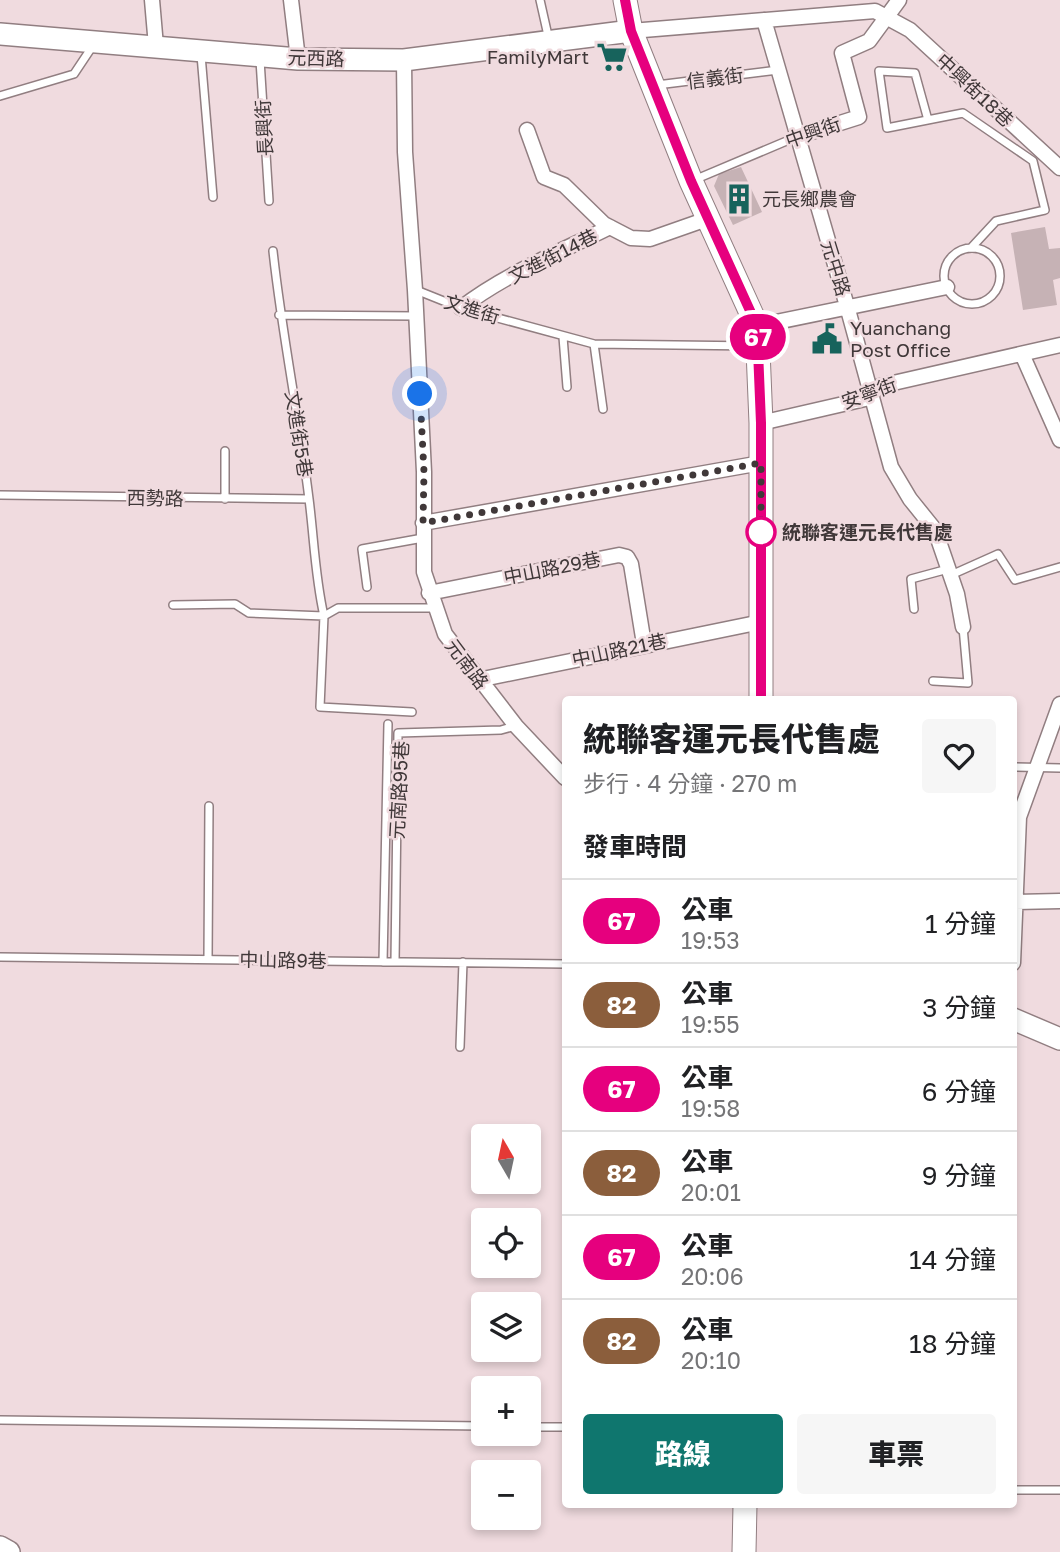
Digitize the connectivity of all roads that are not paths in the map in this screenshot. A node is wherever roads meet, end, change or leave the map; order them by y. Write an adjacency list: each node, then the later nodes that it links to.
1 (152, 0): 12 (street)
2 (291, 0): 15 (street)
3 (540, 0): 11 (lane)
4 (625, 0): 8 (main road)
5 (899, 0): 6 (street, 中興街)
6 (886, 16): 7 (street); 22 (street, 中興街); 23 (street, 中興街18巷)
7 (764, 20): 8 (street); 17 (street, 元中路)
8 (631, 31): 11 (main road, 元西路); 18 (main road)
9 (0, 34): 10 (main road, 元西路)
10 (97, 41): 12 (main road, 元西路); 19 (lane)
11 (550, 41): 16 (main road, 元西路)
12 (156, 46): 13 (main road, 元西路)
13 (201, 50): 14 (main road, 元西路); 25 (lane)
14 (260, 55): 15 (main road, 元西路); 26 (lane, 長興街)
15 (298, 59): 16 (main road, 元西路)
16 (404, 60): 32 (street)
17 (778, 70): 18 (lane, 信義街); 22 (street, 元中路)
18 (653, 86): 24 (main road)
19 (0, 96)
20 (928, 120): 20 (lane); 29 (lane)
21 (527, 130): 28 (street)
22 (796, 137): 24 (lane, 中興街); 33 (street, 元中路)
23 (1060, 168)
24 (691, 181): 27 (main road)
25 (213, 197)
26 (269, 201)
27 (706, 219): 28 (street); 37 (main road)
28 (610, 227): 34 (street, 文進街14巷)
29 (971, 248): 31 (lane); 31 (lane)
30 (273, 251): 35 (lane, 文進街5巷)
31 (947, 287): 33 (street)
32 (415, 290): 34 (lane, 文進街); 36 (street)
33 (847, 306): 37 (street); 43 (street, 元中路)
34 (461, 308): 38 (lane, 文進街)
35 (279, 315): 36 (lane); 51 (lane, 文進街5巷)
36 (416, 316): 52 (street)
37 (757, 336): 39 (lane, 文進街); 45 (main road)
38 (563, 337): 39 (lane, 文進街); 42 (lane)
39 (594, 344): 44 (lane)
40 (1060, 345): 41 (street, 安寧街)
41 (1022, 354): 43 (street, 安寧街); 46 (street)
42 (567, 387)
43 (871, 394): 45 (street, 安寧街); 55 (street, 元中路)
44 (603, 409)
45 (761, 423): 48 (main road)
46 (1060, 440)
47 (225, 451): 50 (lane)
48 (761, 463): 52 (street); 62 (main road)
49 (0, 495): 50 (lane, 西勢路)
50 (225, 499): 51 (lane, 西勢路)
51 (309, 499): 61 (lane, 文進街5巷)
52 (423, 523): 53 (street, 元南路)
53 (424, 538): 56 (lane); 57 (street, 元南路)
54 (1060, 567): 55 (lane)
55 (949, 572): 60 (lane); 63 (street, 元中路)
56 (367, 587)
57 (429, 593): 59 (street, 元南路); 64 (street, 中山路29巷)
58 (173, 605): 61 (lane)
59 (435, 608): 61 (lane); 65 (street, 元南路)
60 (914, 609)
61 (324, 615): 69 (lane, 文進街5巷)
62 (761, 622): 64 (street, 中山路21巷); 67 (main road)
63 (963, 627): 66 (lane)
64 (644, 644): 65 (street, 中山路21巷)
65 (478, 680): 71 (street, 元南路)
66 (933, 681)
67 (761, 696)
68 (1060, 705): 73 (street)
69 (412, 712)
70 (388, 724): 82 (lane)
71 (516, 726): 75 (street, 元南路); 83 (lane, 元南路95巷)
72 (1017, 767): 73 (lane)
73 (1039, 767): 74 (lane); 77 (street)
74 (1060, 768)
75 (562, 775)
76 (209, 806): 81 (lane)
77 (1017, 874)
78 (1060, 901): 79 (street)
79 (1017, 902)
80 (0, 957): 81 (lane, 中山路9巷)
81 (208, 959): 82 (lane, 中山路9巷)
82 (383, 962): 83 (lane, 中山路9巷)
83 (395, 962): 84 (lane, 中山路9巷)
84 (463, 962): 85 (lane, 中山路9巷); 88 (lane)
85 (562, 964)
86 (1017, 1021): 87 (main road)
87 (1060, 1039)
88 (460, 1047)
89 (0, 1420): 90 (lane)
90 (471, 1426)
91 (541, 1426): 92 (lane)
92 (562, 1427)
93 (1017, 1490): 94 (lane)
94 (1060, 1490)
95 (745, 1508): 99 (main road)
96 (759, 1508): 100 (main road)
97 (0, 1547): 98 (main road)
98 (9, 1552)
99 (744, 1552)
100 (758, 1552)

